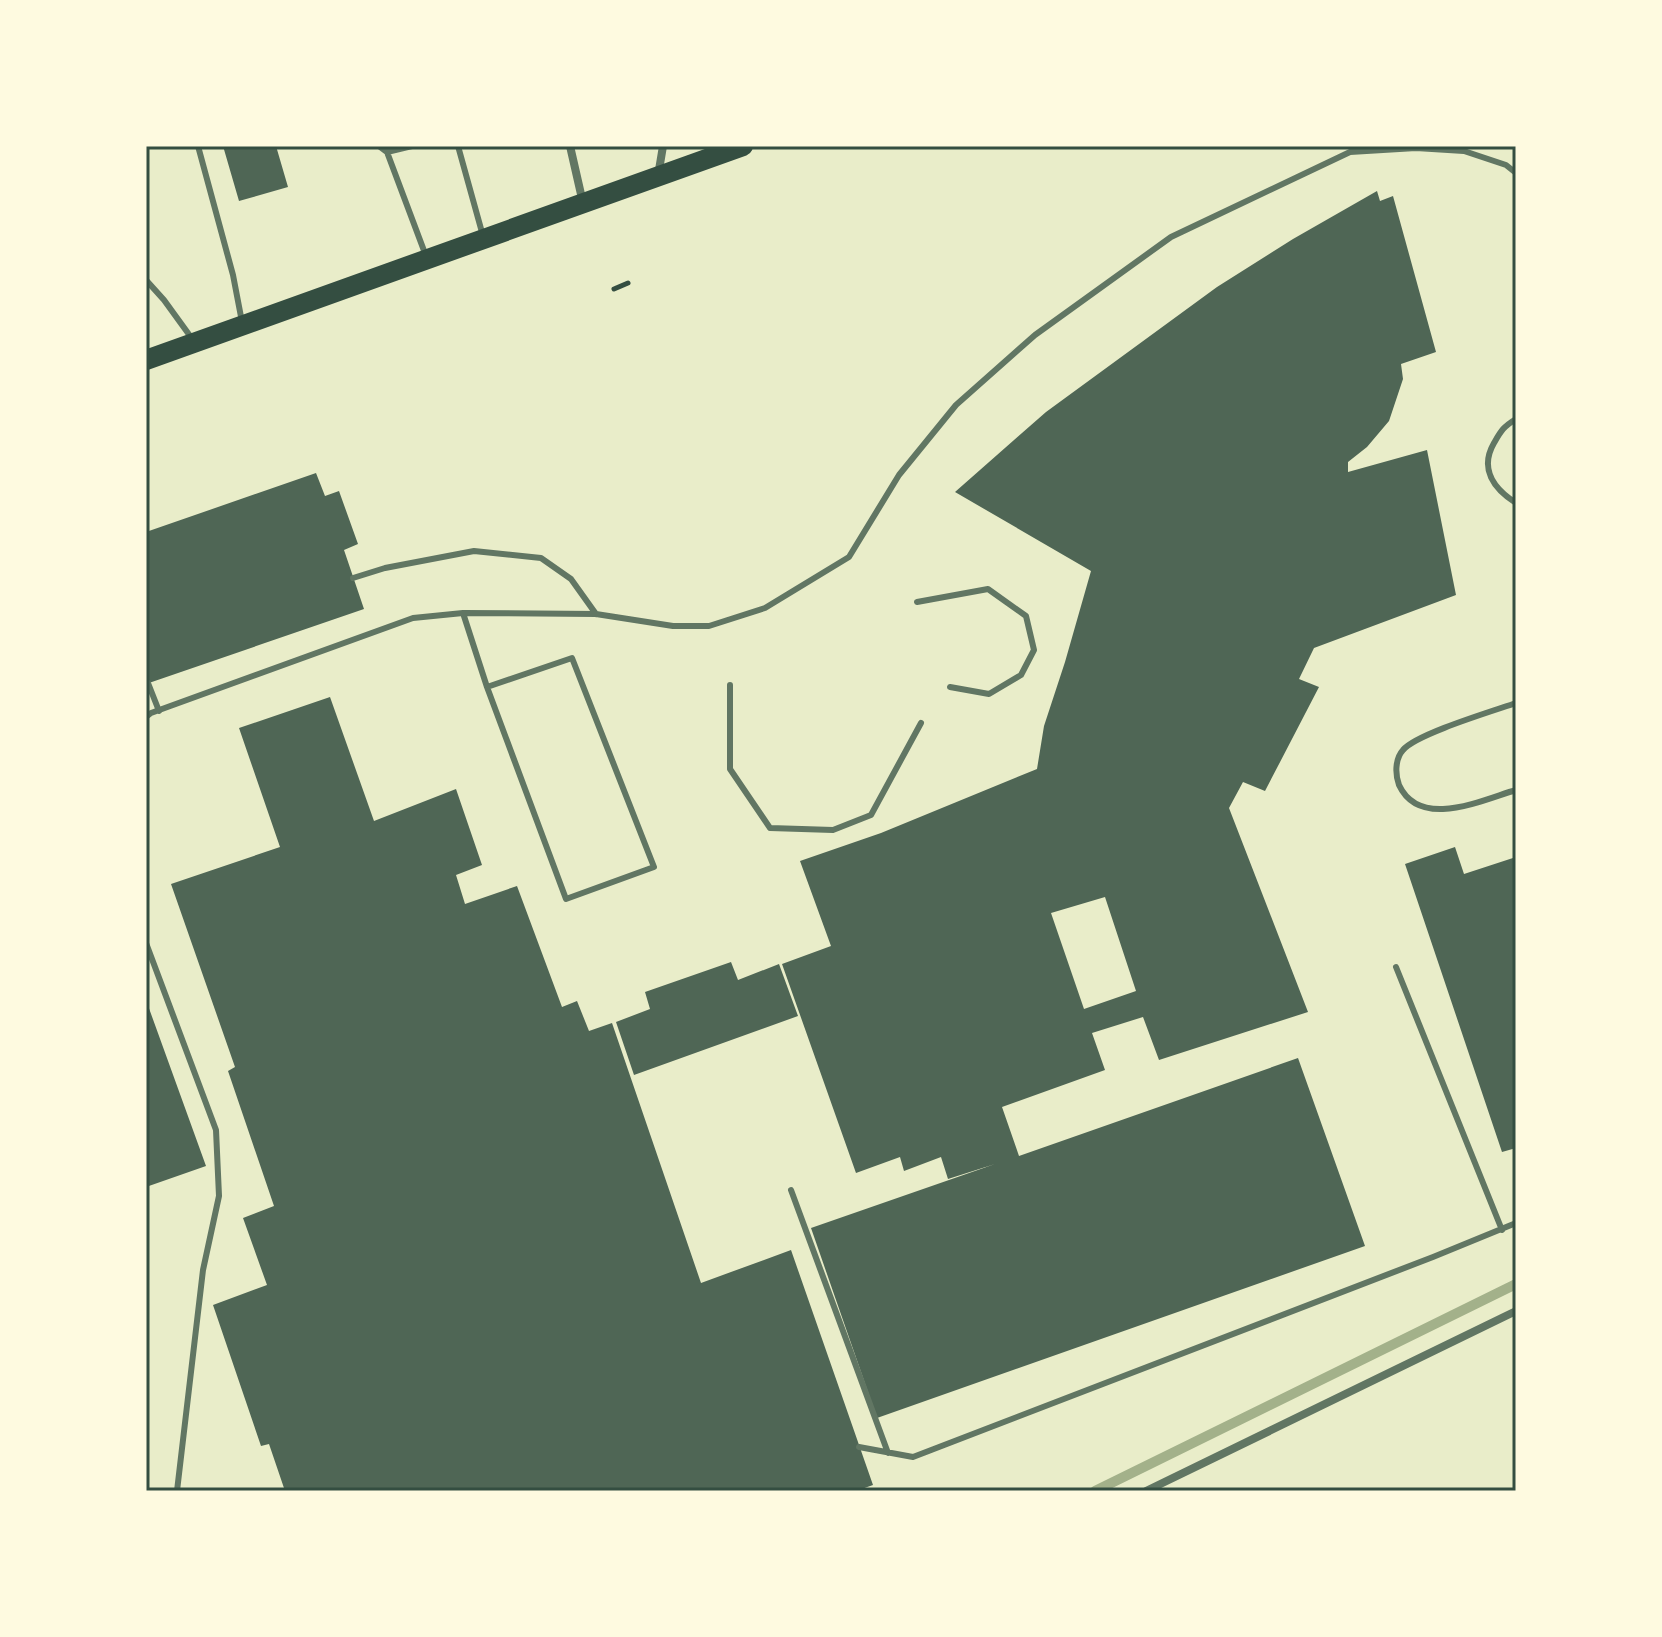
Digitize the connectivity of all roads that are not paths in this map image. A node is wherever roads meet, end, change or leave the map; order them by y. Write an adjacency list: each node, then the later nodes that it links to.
1 (198, 146): 16 (lane)
2 (379, 146): 9 (lane)
3 (412, 146): 9 (lane)
4 (458, 146): 13 (lane)
5 (570, 146): 12 (street)
6 (663, 146): 11 (street)
7 (743, 146): 11 (main road)
8 (1349, 149): 10 (lane); 24 (lane)
9 (387, 152): 14 (lane)
10 (1516, 173)
11 (658, 177): 12 (main road)
12 (583, 203): 13 (main road)
13 (484, 239): 14 (main road)
14 (427, 259): 16 (main road)
15 (146, 280): 17 (lane)
16 (243, 325): 17 (main road)
17 (195, 342): 18 (main road)
18 (146, 360)
19 (1516, 419): 20 (lane)
20 (1516, 503)
21 (353, 578): 24 (lane)
22 (917, 602): 28 (lane)
23 (463, 613): 24 (lane); 27 (lane); 30 (lane)
24 (596, 614)
25 (148, 683): 30 (lane)
26 (730, 685): 32 (lane)
27 (487, 687): 27 (lane)
28 (950, 687)
29 (1516, 703): 33 (lane)
30 (159, 711): 31 (lane)
31 (146, 717)
32 (921, 723)
33 (1516, 790)
34 (146, 943): 42 (lane)
35 (1396, 967): 38 (lane)
36 (791, 1190): 41 (lane)
37 (1516, 1223): 38 (lane)
38 (1502, 1230): 41 (lane)
39 (1516, 1311): 43 (street)
40 (859, 1447): 41 (lane)
41 (888, 1453)
42 (180, 1491)
43 (1146, 1491)

